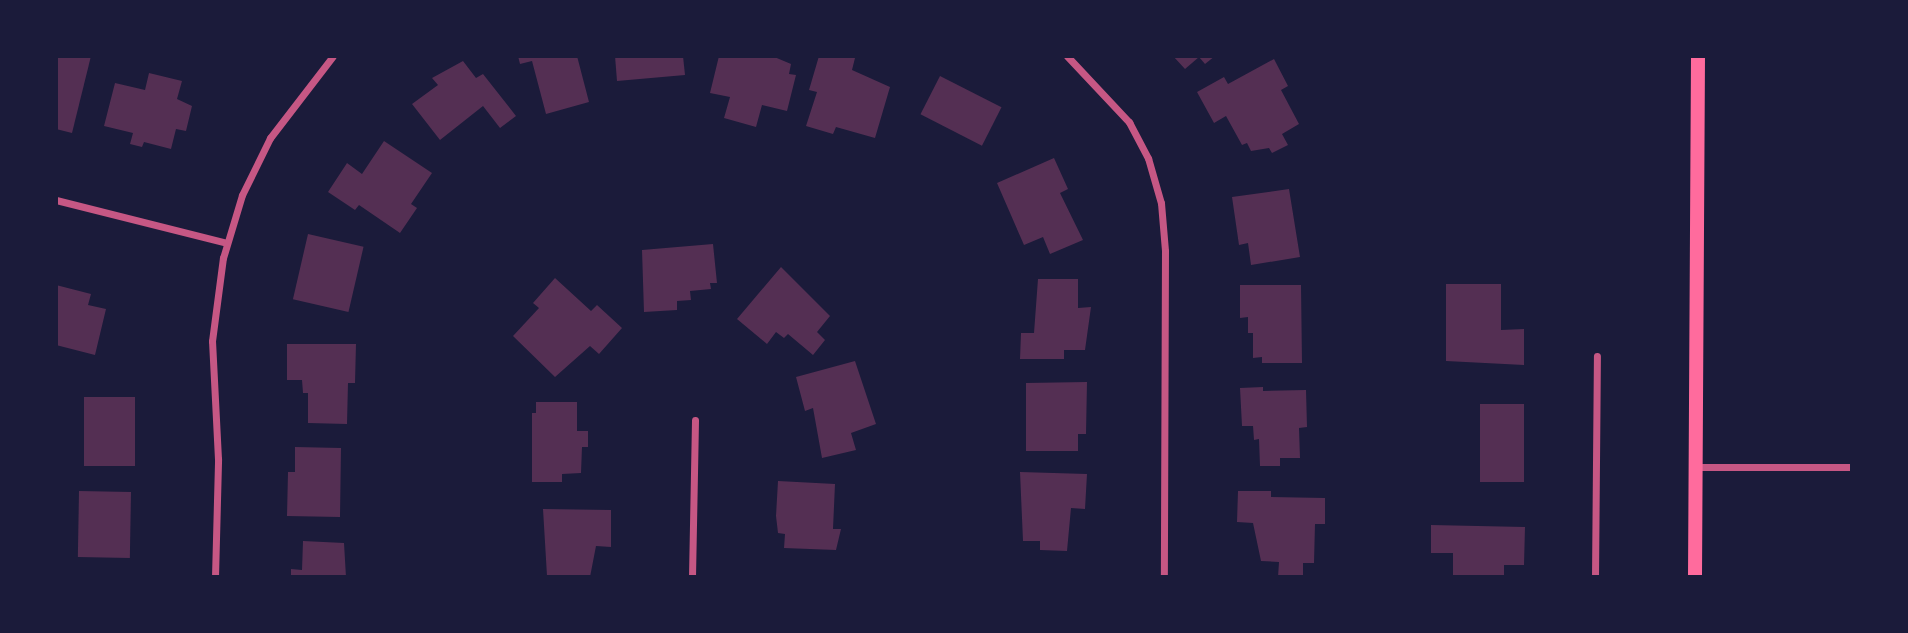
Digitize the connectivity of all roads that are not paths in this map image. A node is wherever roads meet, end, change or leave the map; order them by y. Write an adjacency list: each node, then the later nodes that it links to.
1 (333, 56): 5 (street)
2 (1067, 56): 12 (street)
3 (1698, 56): 8 (main road)
4 (56, 200): 5 (street)
5 (227, 243): 10 (street)
6 (1597, 356): 13 (street)
7 (695, 419): 11 (street)
8 (1696, 467): 9 (street); 14 (main road)
9 (1852, 467)
10 (215, 577)
11 (692, 577)
12 (1164, 577)
13 (1595, 577)
14 (1695, 577)

